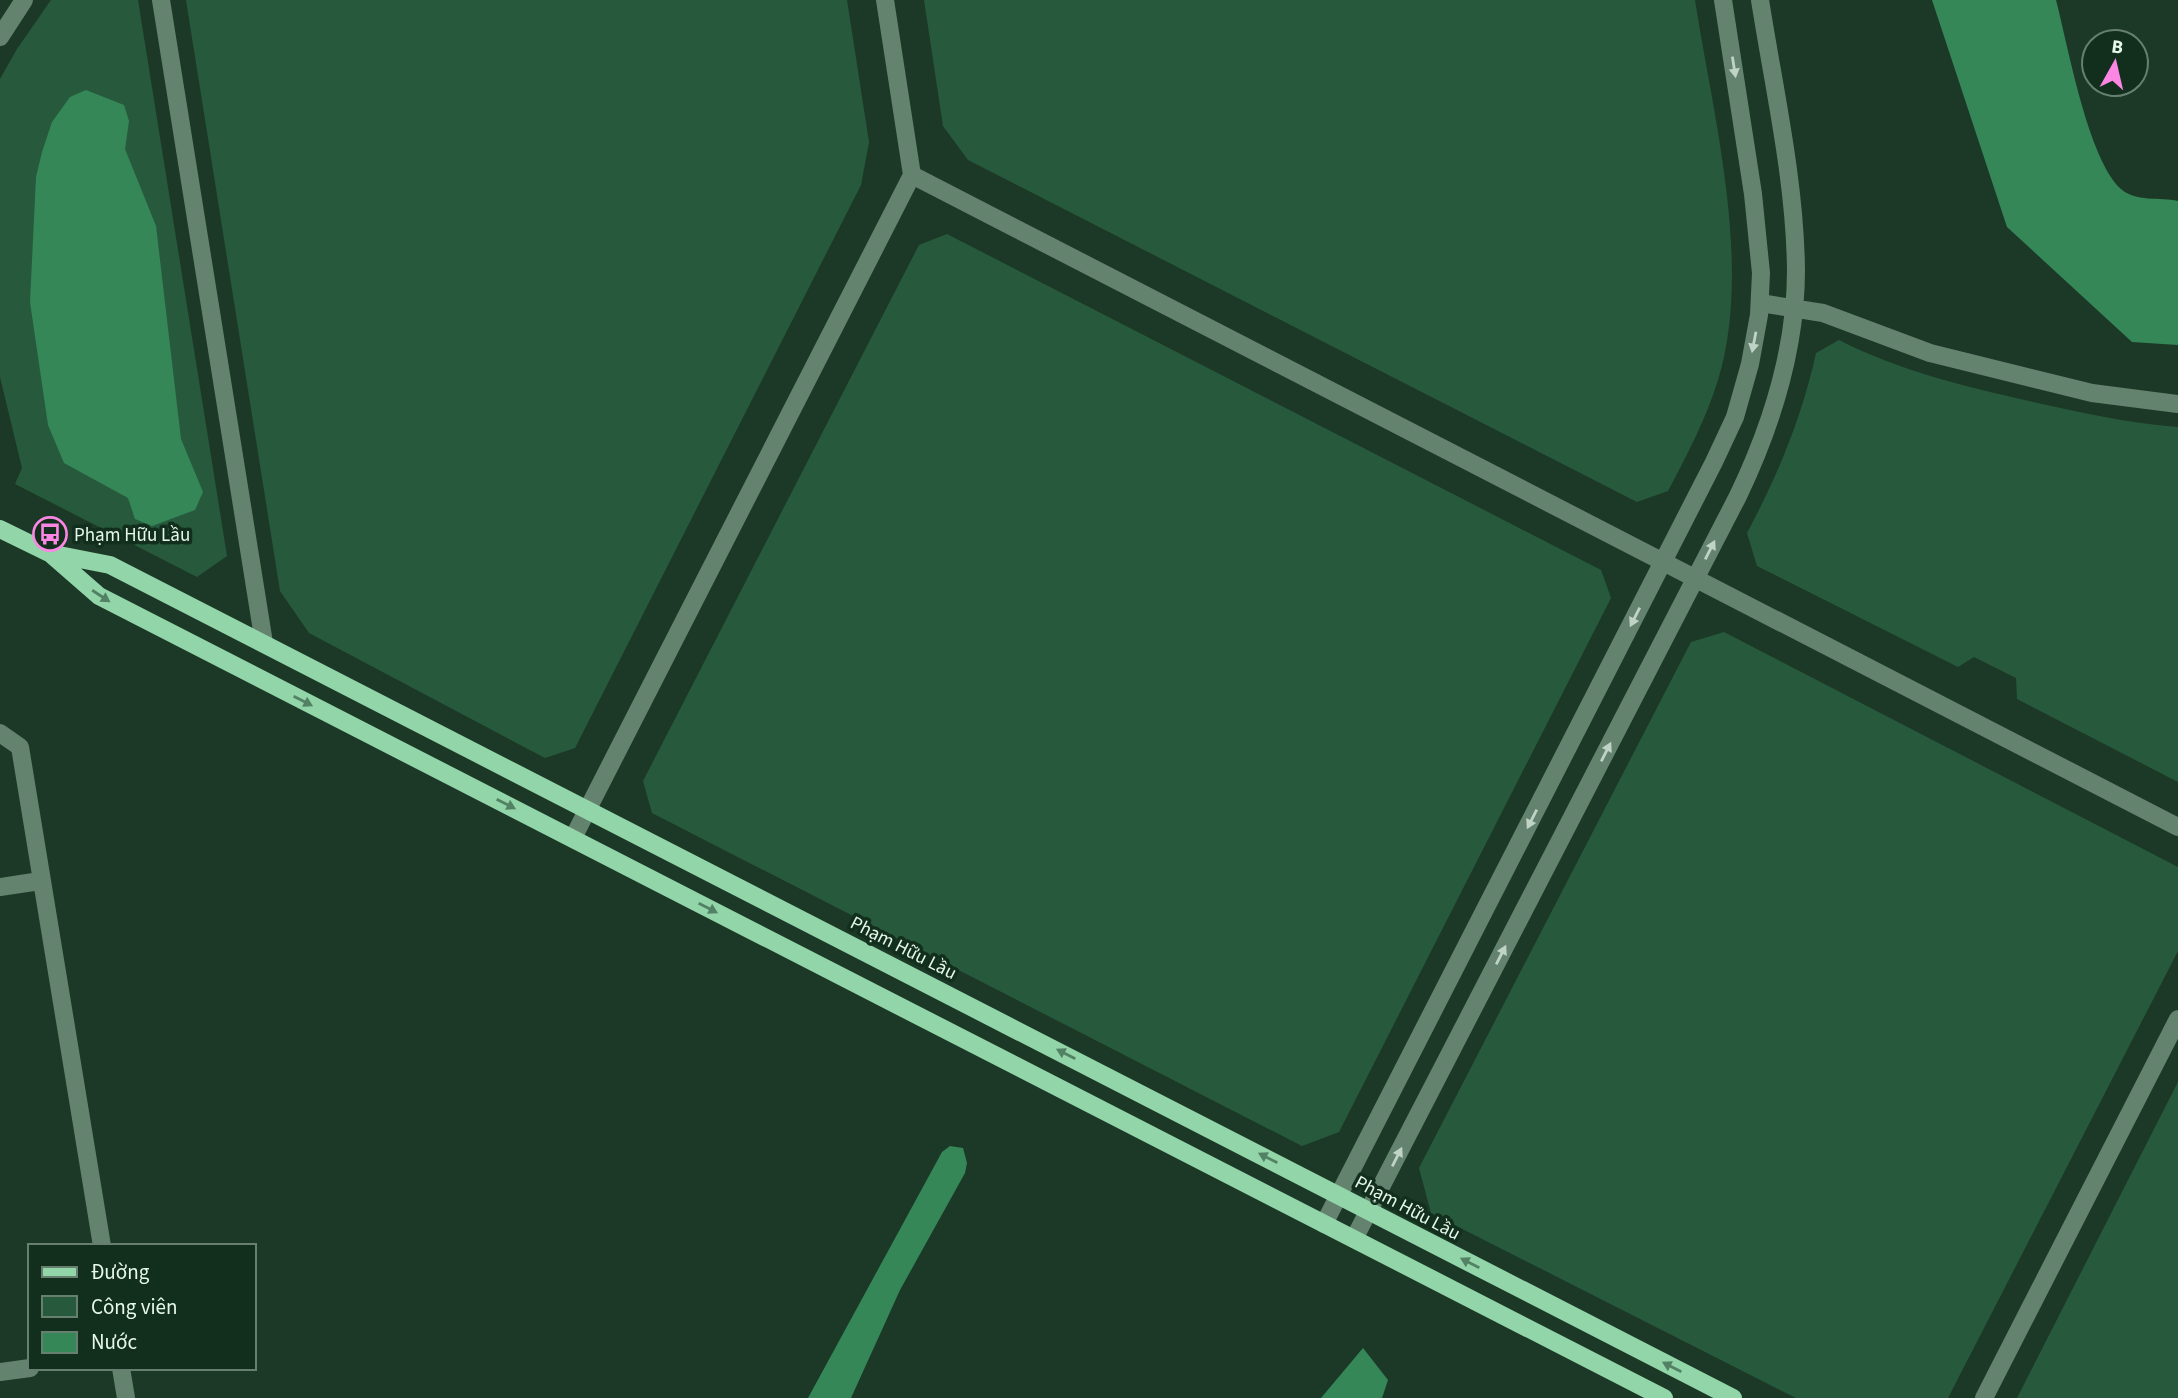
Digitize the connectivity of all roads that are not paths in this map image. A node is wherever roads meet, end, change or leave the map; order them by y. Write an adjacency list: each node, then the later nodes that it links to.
1 (24, 0): 6 (street)
2 (161, 0): 15 (street)
3 (885, 0): 7 (street)
4 (1723, 0): 8 (street, one-way to 8)
5 (1760, 0): 9 (street)
6 (0, 37)
7 (912, 175): 13 (street); 17 (street)
8 (1760, 303): 9 (street); 13 (street, one-way to 13)
9 (1794, 308): 10 (street); 14 (street, one-way to 9)
10 (2178, 404)
11 (0, 529): 12 (main road, Phạm Hữu Lầu)
12 (49, 552): 15 (main road, Phạm Hữu Lầu); 19 (main road, Phạm Hữu Lầu, one-way to 19)
13 (1664, 562): 14 (street); 23 (street, one-way to 23)
14 (1696, 578): 18 (street); 24 (street, one-way to 14)
15 (264, 643): 17 (main road, Phạm Hữu Lầu)
16 (0, 733): 20 (street)
17 (588, 809): 19 (street); 23 (main road, Phạm Hữu Lầu, one-way to 17)
18 (2178, 827)
19 (573, 838): 25 (main road, Phạm Hữu Lầu, one-way to 25)
20 (40, 881): 21 (street); 27 (street)
21 (0, 887)
22 (2178, 1019): 34 (street)
23 (1339, 1194): 24 (main road, Phạm Hữu Lầu); 25 (street)
24 (1369, 1211): 26 (street); 33 (main road, Phạm Hữu Lầu, one-way to 24)
25 (1324, 1224): 26 (main road, Phạm Hữu Lầu)
26 (1354, 1239): 32 (main road, Phạm Hữu Lầu)
27 (102, 1244)
28 (28, 1368): 30 (street)
29 (121, 1370): 31 (street)
30 (0, 1372)
31 (126, 1398)
32 (1664, 1398)
33 (1733, 1398)
34 (1984, 1398)

